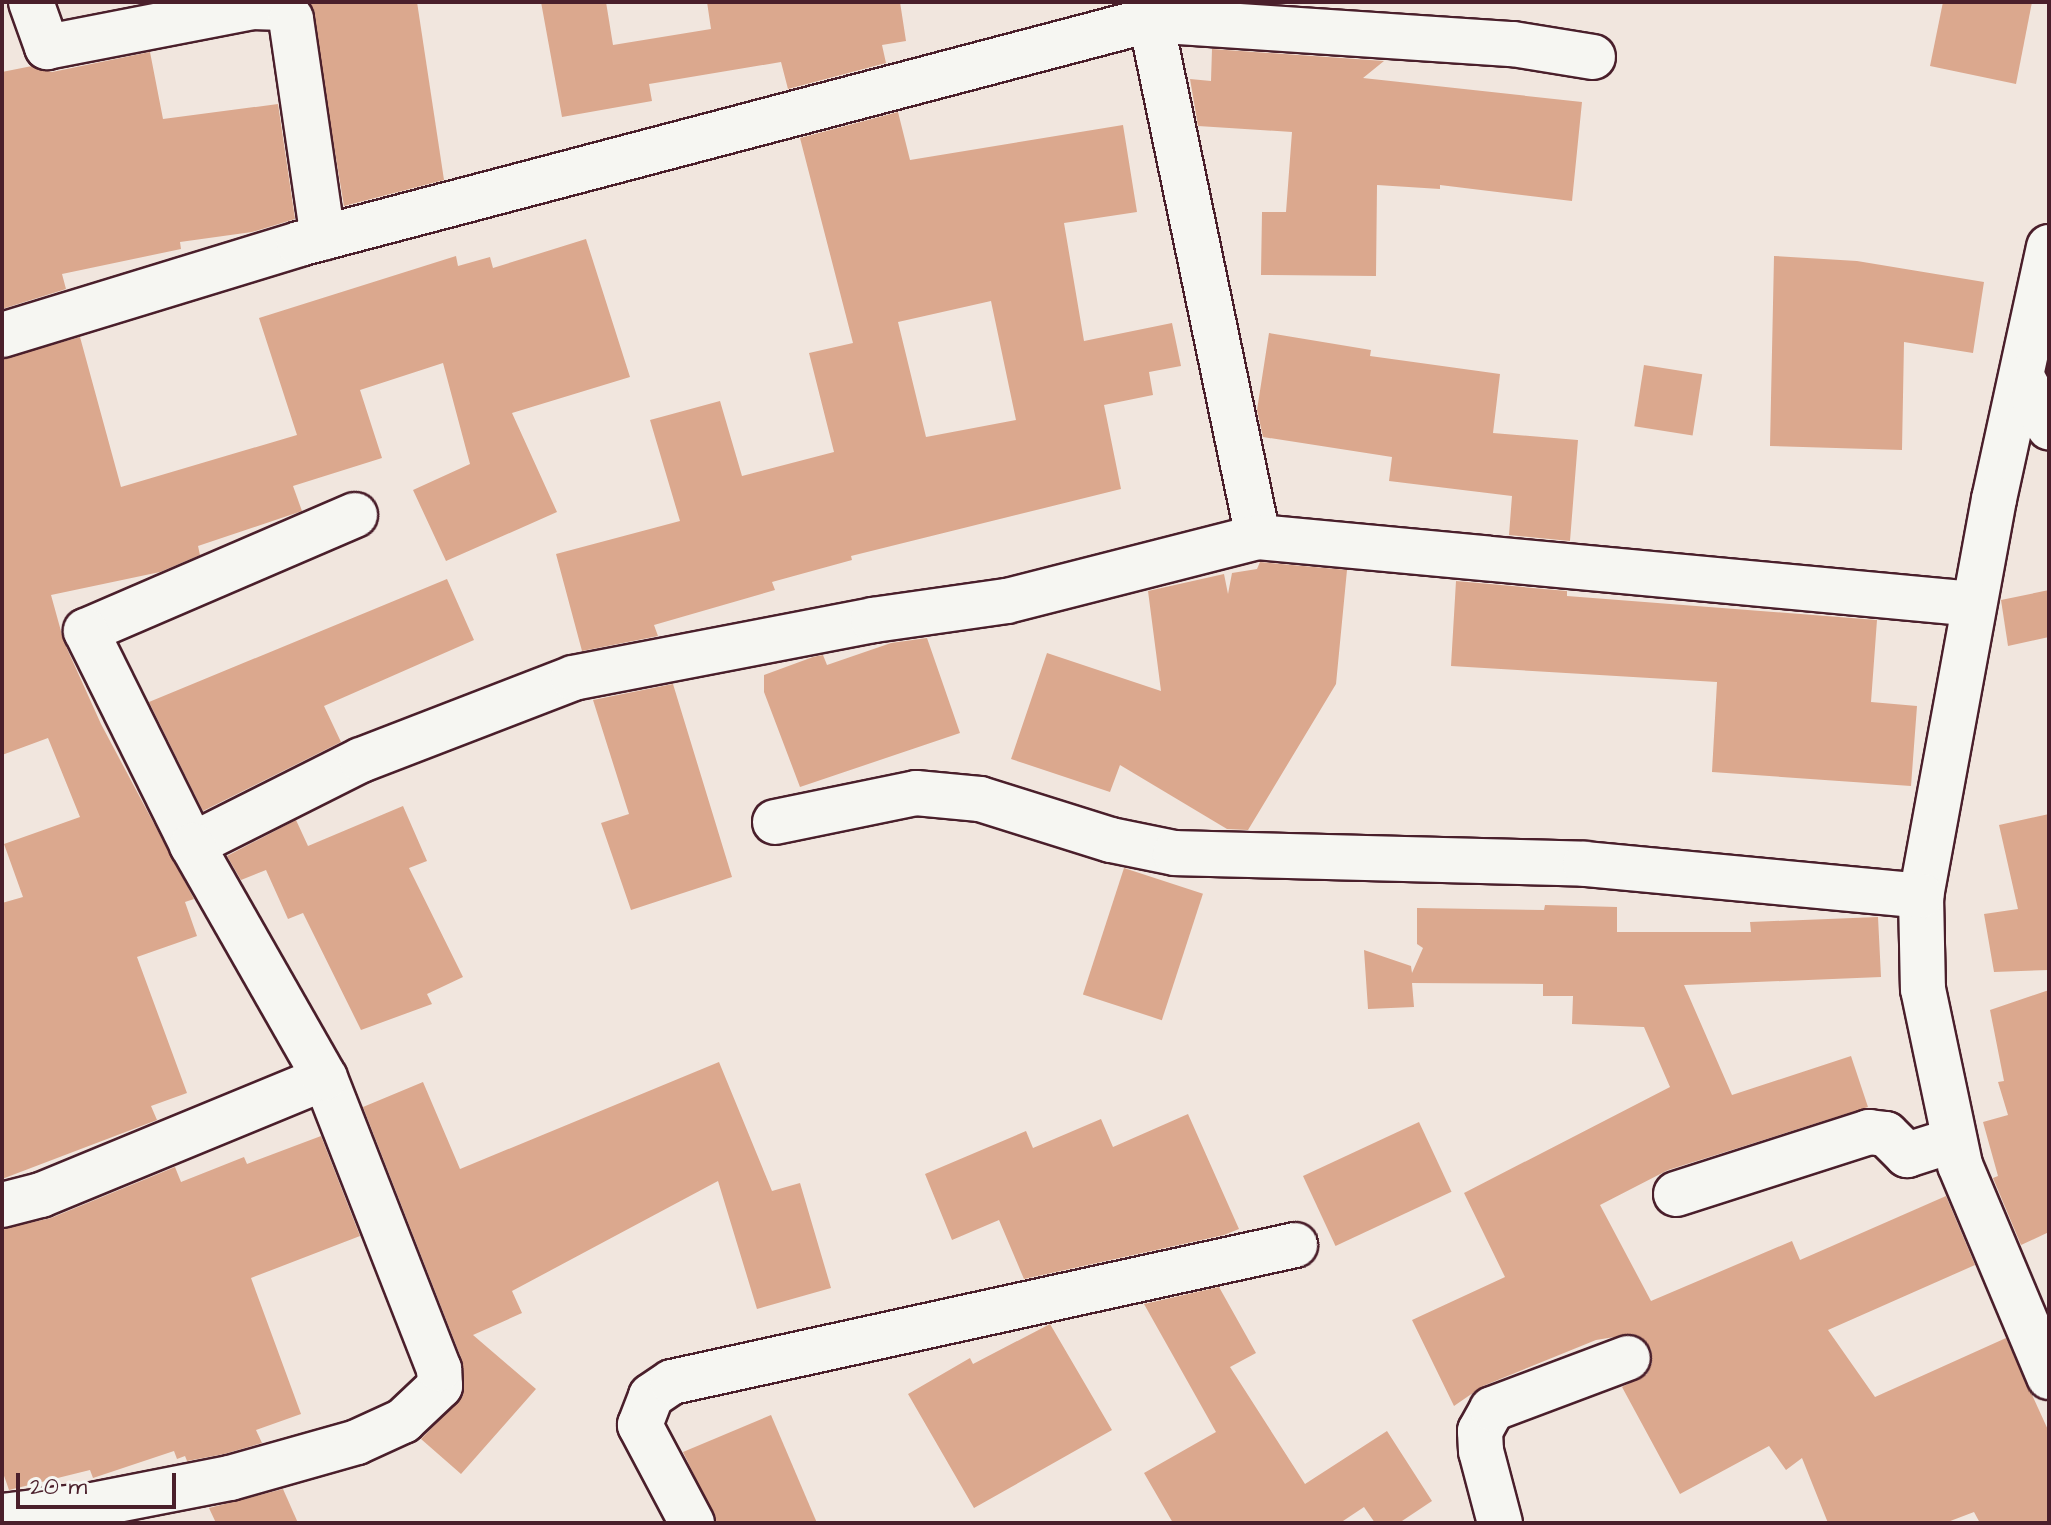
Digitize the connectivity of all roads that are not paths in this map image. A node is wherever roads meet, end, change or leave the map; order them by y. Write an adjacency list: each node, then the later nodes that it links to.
1 (31, 2): 4 (street)
2 (1148, 11): 3 (street); 4 (street); 10 (street)
3 (1593, 57)
4 (323, 238): 6 (street)
5 (2049, 247): 7 (street)
6 (2, 335)
7 (2023, 379): 8 (street); 11 (street)
8 (2049, 427)
9 (355, 515): 13 (street)
10 (1258, 537): 11 (street); 13 (street)
11 (1973, 604): 14 (street)
12 (775, 822): 14 (street)
13 (192, 845): 15 (street)
14 (1921, 896): 16 (street)
15 (325, 1078): 18 (street); 22 (street)
16 (1954, 1140): 17 (street); 21 (street)
17 (1676, 1194)
18 (2, 1205)
19 (1295, 1245): 23 (street)
20 (1628, 1358): 24 (street)
21 (2049, 1377)
22 (2, 1516)
23 (692, 1523)
24 (1500, 1523)

